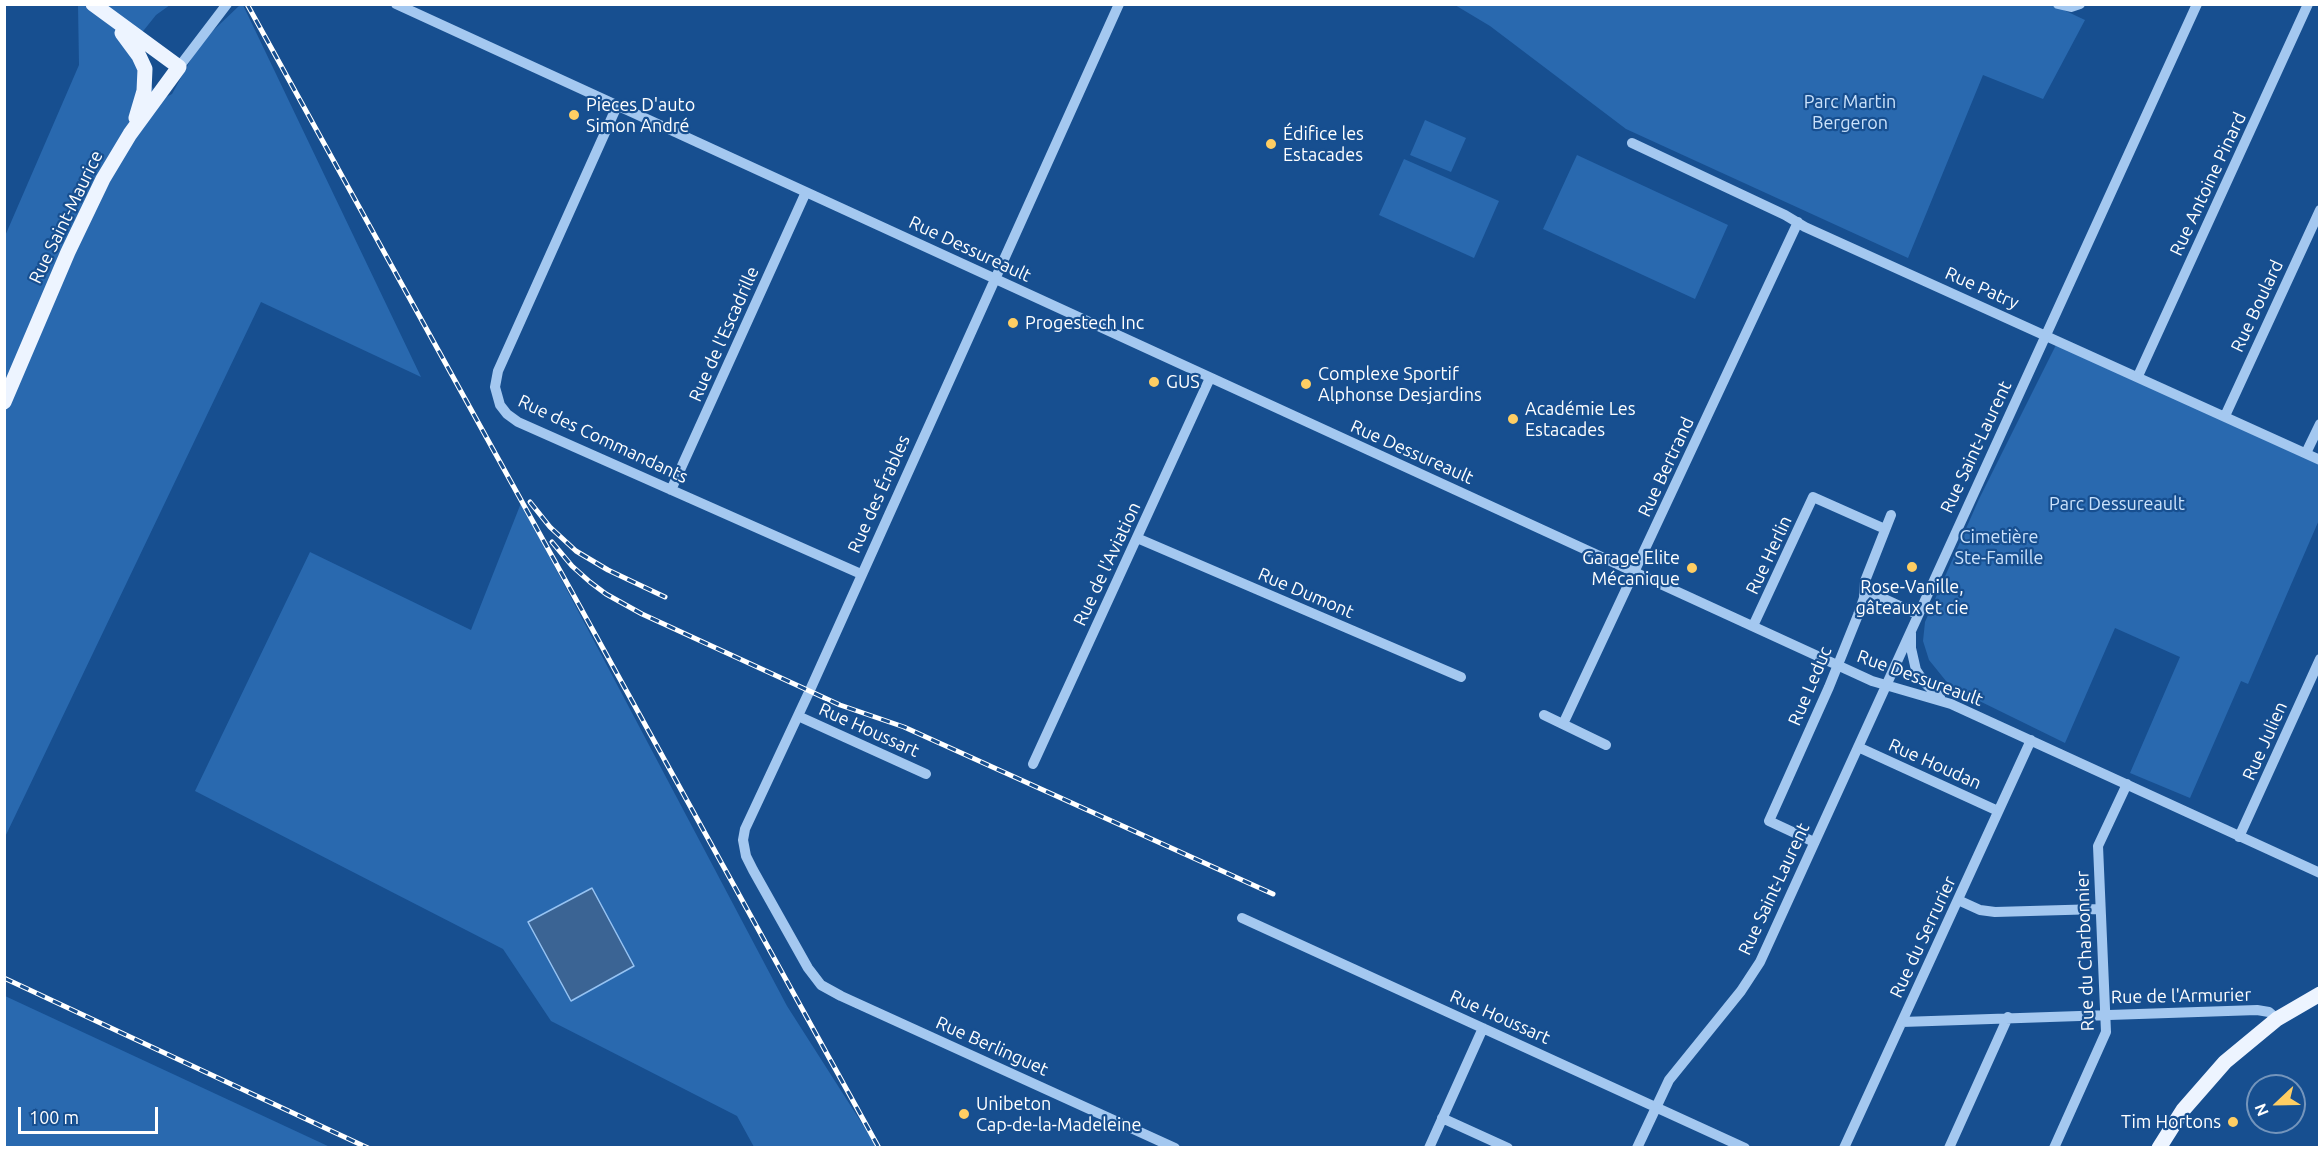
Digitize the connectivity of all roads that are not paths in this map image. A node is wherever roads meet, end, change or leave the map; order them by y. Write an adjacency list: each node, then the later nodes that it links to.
1 (93, 4): 9 (main road)
2 (227, 4): 10 (street, Rue Saint-Maurice)
3 (396, 4): 11 (street, Rue Dessureault)
4 (1119, 4): 17 (street, Rue des Érables)
5 (2058, 4): 6 (street)
6 (2080, 4)
7 (2197, 4): 18 (street, Rue Saint-Laurent)
8 (2308, 4): 19 (street, Rue Antoine Pinard)
9 (106, 15): 10 (main road); 12 (main road)
10 (179, 67): 12 (main road, Rue Saint-Maurice)
11 (617, 106): 14 (street, Rue Dessureault); 26 (street, Rue des Commandants)
12 (130, 134): 21 (main road, Rue Saint-Maurice)
13 (1632, 144): 16 (street, Rue Patry)
14 (806, 192): 17 (street, Rue Dessureault); 26 (street, Rue de l'Escadrille)
15 (2319, 210): 22 (street, Rue Boulard)
16 (1797, 222): 18 (street, Rue Patry); 30 (street, Rue Bertrand)
17 (995, 279): 20 (street, Rue Dessureault); 31 (street, Rue des Érables)
18 (2046, 335): 19 (street, Rue Patry); 33 (street, Rue Saint-Laurent)
19 (2138, 376): 22 (street, Rue Patry)
20 (1210, 378): 29 (street, Rue de l'Aviation); 30 (street, Rue Dessureault)
21 (4, 402)
22 (2225, 416): 24 (street, Rue Patry)
23 (2319, 424): 24 (street)
24 (2306, 453): 25 (street, Rue Patry)
25 (2319, 460)
26 (671, 490): 31 (street, Rue des Commandants)
27 (1891, 515): 28 (street, Rue Leduc)
28 (1885, 530): 32 (street, Rue Leduc); 34 (street, Rue Herlin)
29 (1137, 538): 37 (street, Rue Dumont); 46 (street, Rue de l'Aviation)
30 (1635, 572): 34 (street, Rue Dessureault); 42 (street, Rue Bertrand)
31 (861, 574): 40 (street, Rue des Érables)
32 (1865, 590): 33 (street); 36 (street, Rue Leduc)
33 (1915, 619): 38 (street, Rue Saint-Laurent); 39 (street)
34 (1753, 626): 36 (street, Rue Dessureault)
35 (2319, 658): 50 (street, Rue Julien)
36 (1837, 665): 38 (street, Rue Dessureault); 51 (street, Rue Leduc)
37 (1461, 677)
38 (1885, 686): 39 (street, Rue Dessureault); 45 (street, Rue Saint-Laurent)
39 (1945, 701): 43 (street, Rue Dessureault)
40 (798, 716): 47 (street, Rue Houssart); 56 (street, Rue des Érables)
41 (1544, 716): 42 (street)
42 (1563, 724): 44 (street)
43 (2031, 740): 48 (street, Rue Dessureault); 49 (street, Rue du Serrurier)
44 (1606, 745)
45 (1858, 747): 49 (street, Rue Houdan); 51 (street, Rue Saint-Laurent)
46 (1033, 764)
47 (926, 774)
48 (2127, 784): 50 (street, Rue Dessureault); 54 (street, Rue du Charbonnier)
49 (1998, 811): 53 (street, Rue du Serrurier)
50 (2239, 837): 52 (street, Rue Dessureault)
51 (1814, 842): 63 (street, Rue Saint-Laurent)
52 (2319, 873)
53 (1958, 900): 54 (street); 61 (street, Rue du Serrurier)
54 (2100, 909): 58 (street, Rue du Charbonnier)
55 (1242, 918): 62 (street, Rue Houssart)
56 (828, 989): 66 (street, Rue Berlinguet)
57 (2319, 994): 60 (main road)
58 (2106, 1014): 59 (street, Rue de l'Armurier); 60 (street, Rue de l'Armurier); 72 (street, Rue du Charbonnier)
59 (2008, 1017): 61 (street, Rue de l'Armurier); 71 (street)
60 (2277, 1018): 73 (main road)
61 (1902, 1022): 70 (street, Rue du Serrurier)
62 (1483, 1028): 63 (street, Rue Houssart); 64 (street)
63 (1655, 1106): 65 (street, Rue Houssart); 69 (street, Rue Saint-Laurent)
64 (1442, 1118): 67 (street); 68 (street)
65 (1743, 1147)
66 (1175, 1148)
67 (1429, 1148)
68 (1508, 1148)
69 (1636, 1148)
70 (1845, 1148)
71 (1949, 1148)
72 (2054, 1148)
73 (2159, 1148)

